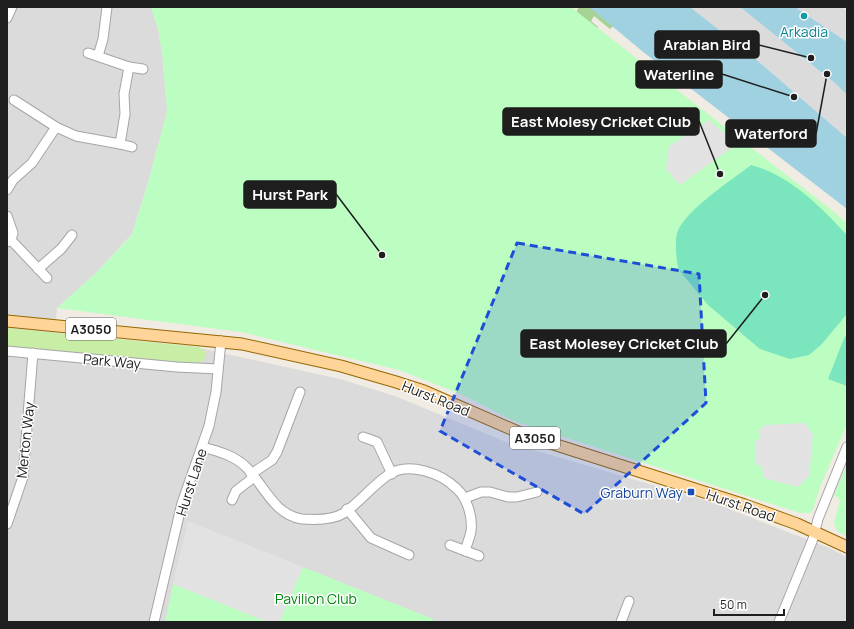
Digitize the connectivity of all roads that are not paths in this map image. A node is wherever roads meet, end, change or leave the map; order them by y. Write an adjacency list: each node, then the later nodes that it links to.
1 (12, 7): 3 (street)
2 (107, 7): 5 (street)
3 (7, 18)
4 (88, 53): 5 (street)
5 (98, 56): 6 (street)
6 (129, 67): 7 (street); 10 (street)
7 (144, 69)
8 (14, 100): 9 (street)
9 (56, 127): 10 (street); 12 (street)
10 (120, 144): 11 (street)
11 (132, 148)
12 (7, 190)
13 (7, 216): 15 (street)
14 (72, 235): 16 (street)
15 (9, 241): 16 (street)
16 (38, 269): 17 (street)
17 (47, 278)
18 (7, 321): 19 (main road, Hurst Road / A3050)
19 (220, 341): 22 (street, Hurst Lane); 34 (main road, Hurst Road / A3050)
20 (7, 351): 21 (street, Park Way)
21 (33, 353): 22 (street, Park Way); 33 (street, Merton Way)
22 (218, 369): 25 (street, Hurst Lane)
23 (300, 392): 28 (street)
24 (363, 437): 27 (street)
25 (202, 447): 28 (street); 41 (street, Hurst Lane)
26 (847, 447): 34 (street)
27 (392, 474): 30 (street); 32 (street)
28 (253, 476): 31 (street); 32 (street)
29 (537, 492): 30 (street)
30 (465, 498): 37 (street)
31 (232, 500)
32 (347, 509): 38 (street)
33 (7, 524)
34 (814, 531): 36 (main road, Hurst Road / A3050); 43 (street)
35 (450, 546): 37 (street)
36 (847, 547)
37 (465, 551): 39 (street)
38 (409, 556)
39 (479, 556)
40 (629, 601): 42 (street)
41 (154, 622)
42 (621, 622)
43 (779, 622)

